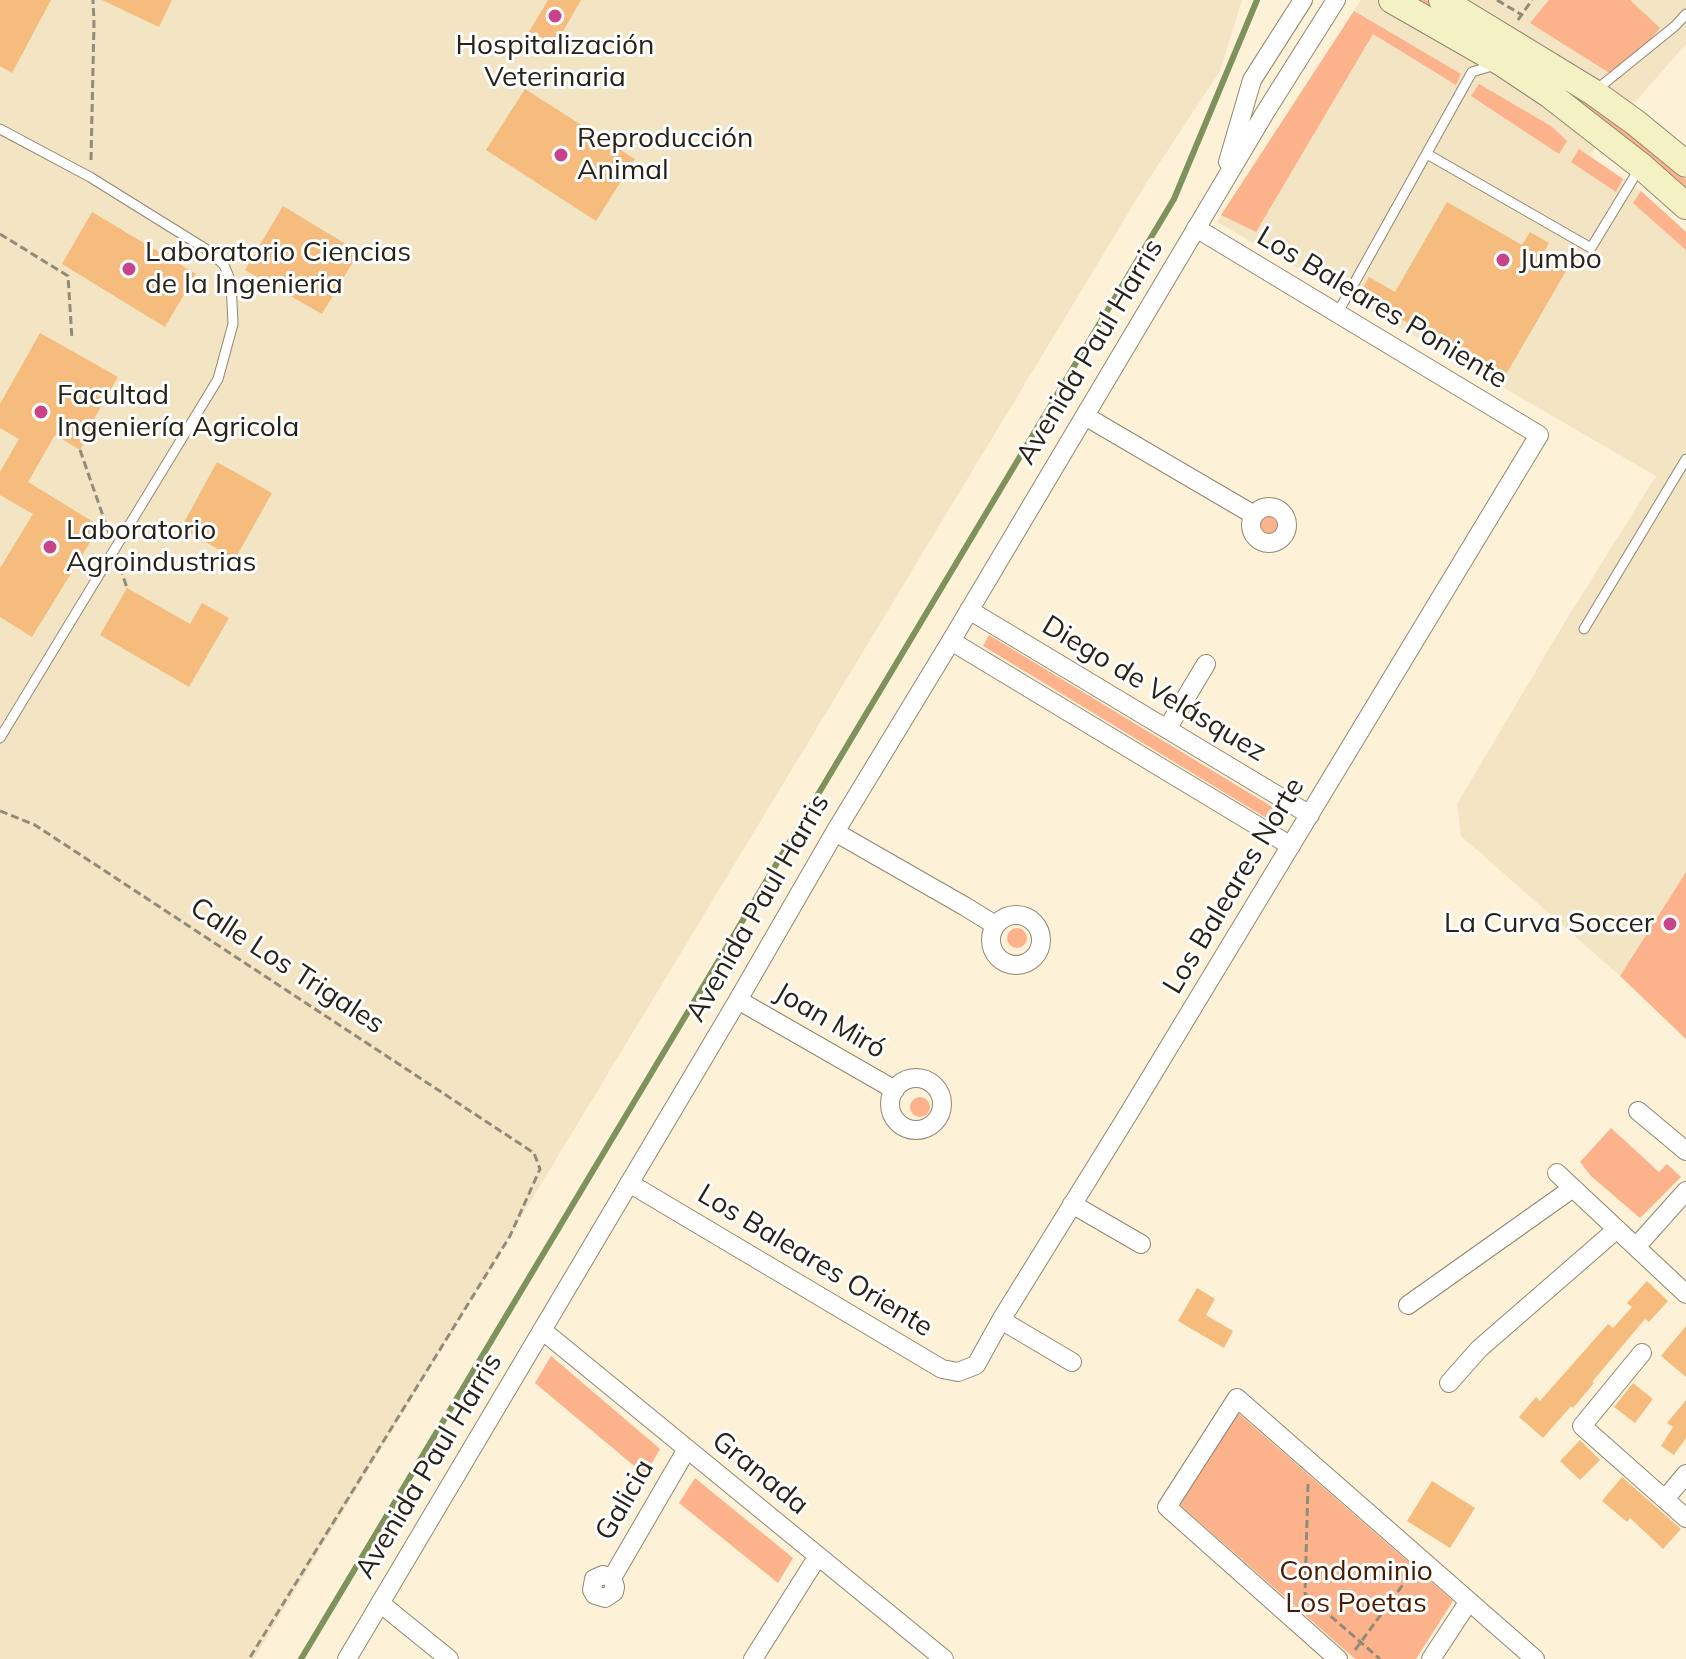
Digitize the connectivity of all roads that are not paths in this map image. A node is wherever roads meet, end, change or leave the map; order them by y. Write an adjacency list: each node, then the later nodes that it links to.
1 (1303, 0): 12 (street, Avenida Paul Harris)
2 (1336, 0): 12 (street, Avenida Paul Harris)
3 (1392, 0): 6 (main road)
4 (1442, 0): 7 (main road)
5 (1686, 14): 7 (lane)
6 (1502, 63): 9 (lane); 11 (main road)
7 (1593, 92): 10 (main road)
8 (0, 129): 25 (lane)
9 (1427, 154): 11 (lane); 15 (lane)
10 (1686, 164)
11 (1641, 166): 13 (main road)
12 (1221, 187): 14 (street, Avenida Paul Harris)
13 (1686, 206)
14 (1196, 228): 15 (street, Los Baleares Poniente); 16 (street, Avenida Paul Harris)
15 (1337, 314): 17 (street, Los Baleares Poniente)
16 (1085, 416): 19 (street); 20 (street, Avenida Paul Harris)
17 (1539, 435): 26 (street, Los Baleares Norte)
18 (1686, 459): 21 (lane)
19 (1254, 515)
20 (969, 610): 22 (street, Avenida Paul Harris); 24 (street, Diego de Velásquez)
21 (1584, 629)
22 (951, 641): 27 (street, Avenida Paul Harris); 28 (street)
23 (1206, 664): 24 (street)
24 (1167, 729): 26 (street, Diego de Velásquez)
25 (0, 738)
26 (1310, 815): 28 (street, Los Baleares Norte)
27 (835, 832): 29 (street); 30 (street, Avenida Paul Harris)
28 (1291, 846): 38 (street, Los Baleares Norte)
29 (995, 925)
30 (738, 1000): 31 (street, Joan Miró); 35 (street, Avenida Paul Harris)
31 (895, 1090)
32 (1638, 1111): 33 (street)
33 (1686, 1151)
34 (1557, 1173): 36 (street)
35 (629, 1183): 45 (street, Avenida Paul Harris); 48 (street, Los Baleares Oriente)
36 (1573, 1188): 39 (street); 43 (street)
37 (1686, 1191): 41 (street)
38 (1072, 1204): 40 (street); 44 (street, Los Baleares Norte)
39 (1617, 1229): 41 (street); 49 (street)
40 (1141, 1244)
41 (1636, 1247): 42 (street)
42 (1686, 1294)
43 (1408, 1305)
44 (1001, 1320): 47 (street); 48 (street, Los Baleares Norte)
45 (542, 1330): 50 (street, Granada); 57 (street, Avenida Paul Harris)
46 (1642, 1353): 52 (street)
47 (1072, 1362)
48 (976, 1365)
49 (1449, 1383)
50 (687, 1449): 54 (street, Granada); 55 (street, Galicia)
51 (1686, 1474): 52 (street)
52 (1665, 1499): 53 (street)
53 (1686, 1518)
54 (818, 1556): 61 (street); 62 (street, Granada)
55 (612, 1578)
56 (1469, 1601): 58 (street); 63 (street); 64 (street)
57 (380, 1603): 59 (street, Avenida Paul Harris); 60 (street)
58 (1346, 1655)
59 (347, 1659)
60 (449, 1659)
61 (753, 1659)
62 (944, 1659)
63 (1431, 1659)
64 (1535, 1659)

